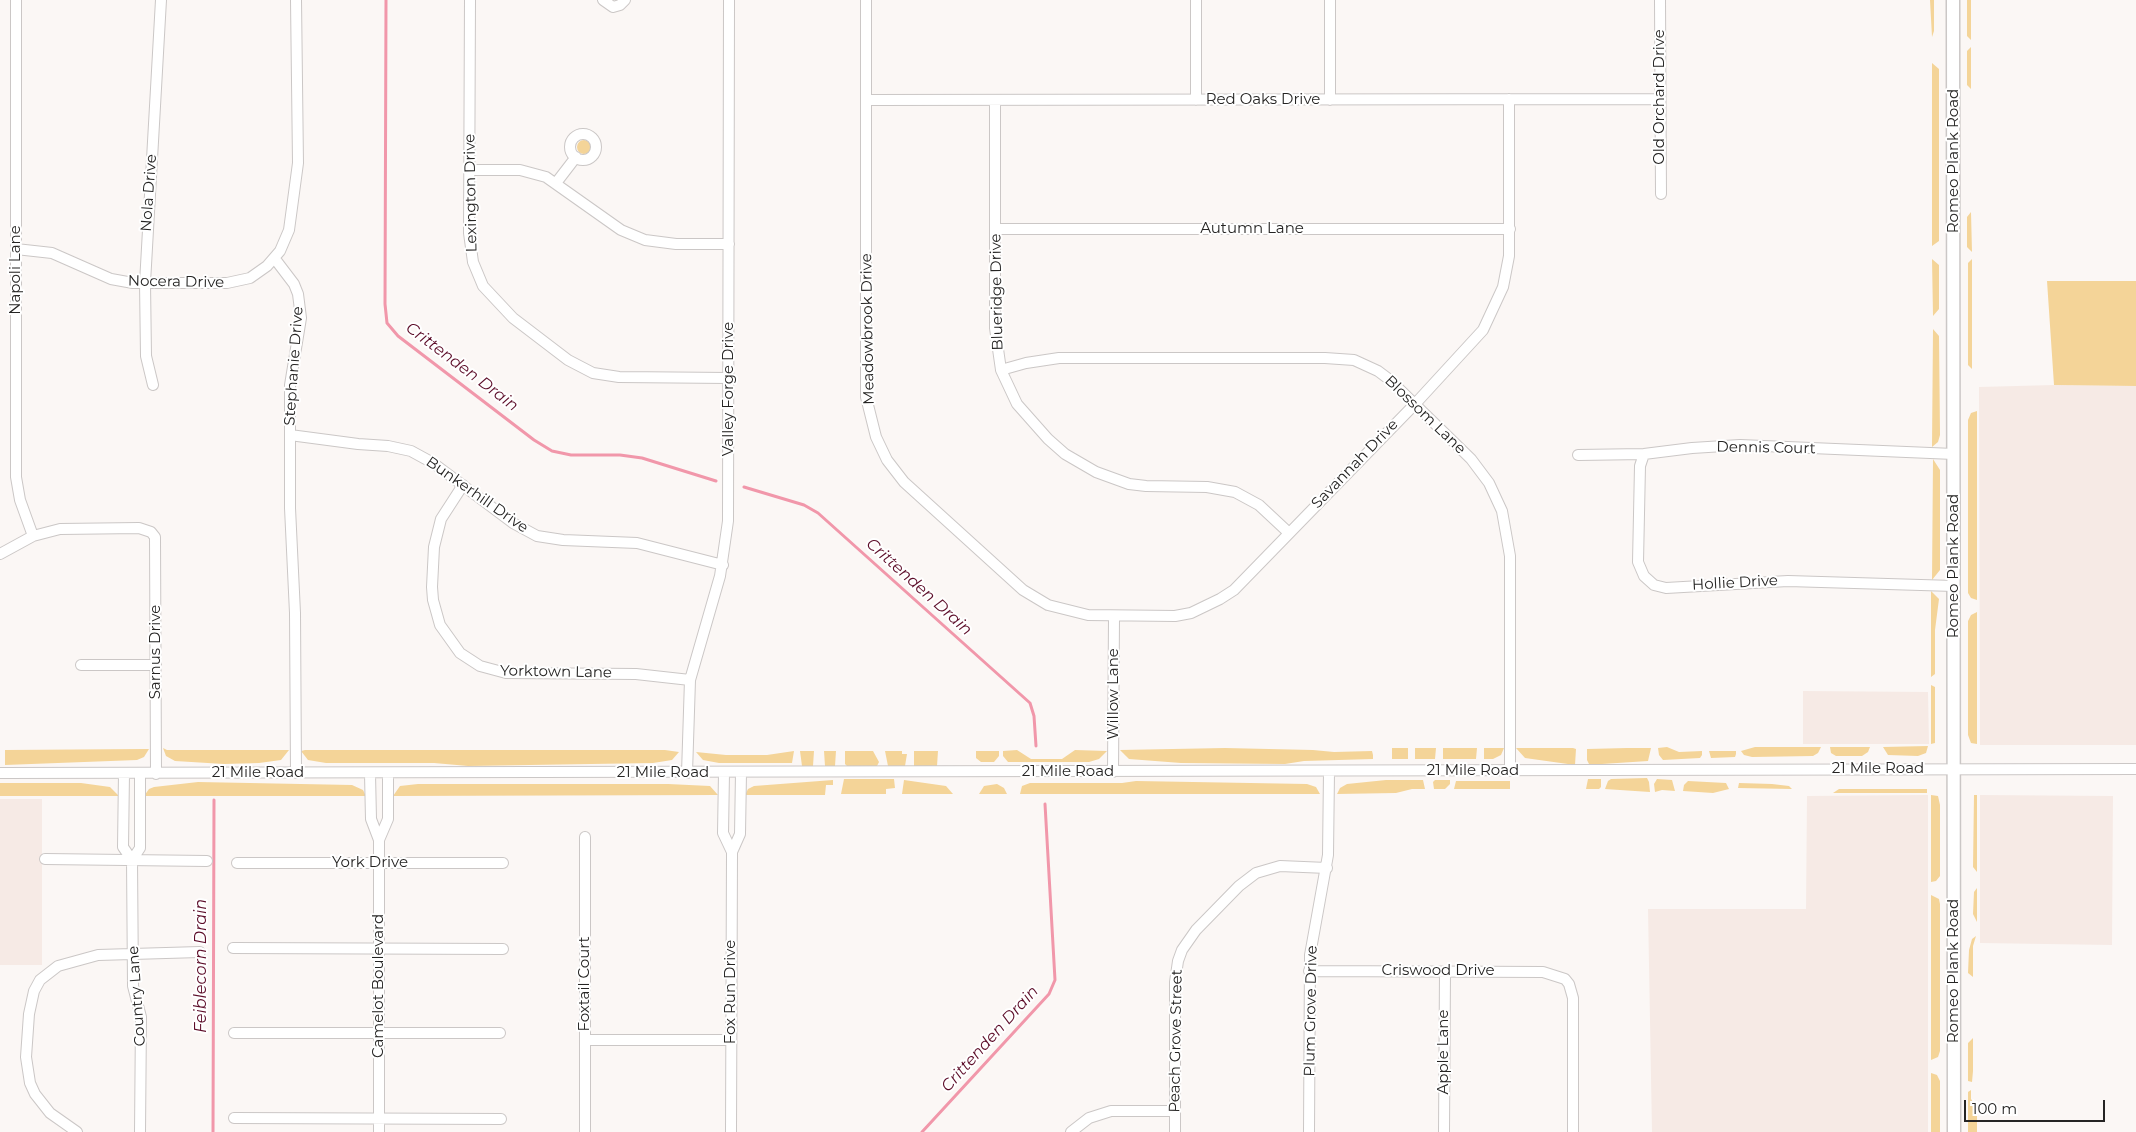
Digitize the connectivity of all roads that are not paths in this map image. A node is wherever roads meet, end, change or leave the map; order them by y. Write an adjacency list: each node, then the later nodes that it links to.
1 (16, 0): 26 (street, Napoli Lane)
2 (161, 0): 28 (street, Nola Drive)
3 (296, 0): 27 (street)
4 (470, 0): 20 (street, Lexington Drive)
5 (602, 0): 6 (street)
6 (625, 0)
7 (729, 0): 25 (street, Valley Forge Drive)
8 (866, 0): 15 (street, Meadowbrook Drive)
9 (1196, 0): 17 (street)
10 (1330, 0): 18 (street)
11 (1660, 0): 14 (street, Old Orchard Drive)
12 (1953, 0): 35 (main road, Romeo Plank Road)
13 (1509, 99): 14 (street, Red Oaks Drive); 18 (street, Red Oaks Drive); 24 (street, Savannah Drive)
14 (1660, 99): 22 (street, Old Orchard Drive)
15 (866, 100): 16 (street, Red Oaks Drive); 43 (street, Meadowbrook Drive)
16 (995, 100): 17 (street, Red Oaks Drive); 23 (street, Blueridge Drive)
17 (1196, 100): 18 (street, Red Oaks Drive)
18 (1330, 100)
19 (576, 157): 21 (street)
20 (470, 170): 21 (street); 30 (street, Lexington Drive)
21 (556, 184): 25 (street)
22 (1660, 194)
23 (995, 229): 24 (street, Autumn Lane); 29 (street, Blueridge Drive)
24 (1510, 229): 32 (street, Savannah Drive)
25 (728, 244): 30 (street, Valley Forge Drive)
26 (16, 249): 28 (street, Nocera Drive); 39 (street, Napoli Lane)
27 (274, 259): 28 (street, Nocera Drive); 33 (street, Stephanie Drive)
28 (145, 283): 31 (street, Nola Drive)
29 (1001, 370): 32 (street, Blossom Lane); 38 (street, Blueridge Drive)
30 (729, 378): 41 (street, Valley Forge Drive)
31 (153, 385)
32 (1415, 404): 38 (street, Savannah Drive); 49 (street, Blossom Lane)
33 (290, 435): 37 (street, Bunkerhill Drive); 55 (street, Stephanie Drive)
34 (1644, 454): 35 (street, Dennis Court); 36 (street, Dennis Court); 42 (street, Hollie Drive)
35 (1954, 454): 42 (main road, Romeo Plank Road)
36 (1578, 455)
37 (463, 485): 41 (street, Bunkerhill Drive); 46 (street, Yorktown Lane)
38 (1289, 533): 43 (street, Savannah Drive)
39 (33, 536): 40 (street); 45 (street, Sarnus Drive)
40 (0, 554)
41 (723, 565): 46 (street, Valley Forge Drive)
42 (1954, 586): 47 (main road, Romeo Plank Road)
43 (1114, 617): 50 (street, Willow Lane)
44 (81, 665): 45 (street)
45 (156, 665): 59 (street, Sarnus Drive)
46 (690, 680): 56 (street, Valley Forge Drive)
47 (1954, 769): 48 (street, 21 Mile Road); 49 (street, 21 Mile Road); 100 (main road, Romeo Plank Road)
48 (2136, 769)
49 (1510, 770): 51 (street, 21 Mile Road)
50 (1113, 772): 51 (street, 21 Mile Road); 58 (street, 21 Mile Road)
51 (1329, 772): 73 (street, Plum Grove Drive)
52 (0, 773): 53 (street, 21 Mile Road)
53 (124, 773): 54 (street, 21 Mile Road); 62 (street, Country Lane)
54 (140, 773): 59 (street, 21 Mile Road); 63 (street, Country Lane)
55 (296, 773): 59 (street, 21 Mile Road); 60 (street, 21 Mile Road)
56 (687, 773): 57 (street, 21 Mile Road); 61 (street, 21 Mile Road)
57 (724, 773): 58 (street, 21 Mile Road); 66 (street, Fox Run Drive)
58 (740, 773): 66 (street, Fox Run Drive)
59 (156, 774)
60 (370, 774): 61 (street, 21 Mile Road); 65 (street, Camelot Boulevard)
61 (388, 774): 65 (street, Camelot Boulevard)
62 (124, 822): 63 (street); 68 (street, Country Lane)
63 (140, 822): 68 (street, Country Lane)
64 (585, 836): 84 (street, Foxtail Court)
65 (379, 840): 71 (street, Camelot Boulevard)
66 (732, 852): 85 (street, Fox Run Drive)
67 (45, 859): 68 (street)
68 (132, 860): 69 (street); 78 (street, Country Lane)
69 (207, 861)
70 (238, 862): 71 (street, York Drive)
71 (379, 863): 72 (street, York Drive); 75 (street, Camelot Boulevard)
72 (503, 863)
73 (1327, 868): 79 (street, Plum Grove Drive); 86 (street, Peach Grove Street)
74 (234, 948): 75 (street)
75 (378, 949): 76 (street); 83 (street, Camelot Boulevard)
76 (503, 949)
77 (200, 952): 78 (street)
78 (133, 953): 90 (street); 91 (street, Country Lane)
79 (1310, 971): 80 (street, Criswood Drive); 97 (street, Plum Grove Drive)
80 (1445, 972): 98 (street, Apple Lane); 99 (street, Criswood Drive)
81 (234, 1033): 83 (street)
82 (500, 1033): 83 (street)
83 (378, 1034): 88 (street, Camelot Boulevard)
84 (585, 1040): 85 (street); 93 (street, Foxtail Court)
85 (731, 1040): 94 (street, Fox Run Drive)
86 (1175, 1111): 95 (street); 96 (street, Peach Grove Street)
87 (234, 1118): 88 (street)
88 (379, 1119): 89 (street); 92 (street, Camelot Boulevard)
89 (501, 1120)
90 (77, 1132)
91 (140, 1132)
92 (379, 1132)
93 (585, 1132)
94 (731, 1132)
95 (1071, 1132)
96 (1175, 1132)
97 (1309, 1132)
98 (1444, 1132)
99 (1573, 1132)
100 (1954, 1132)

